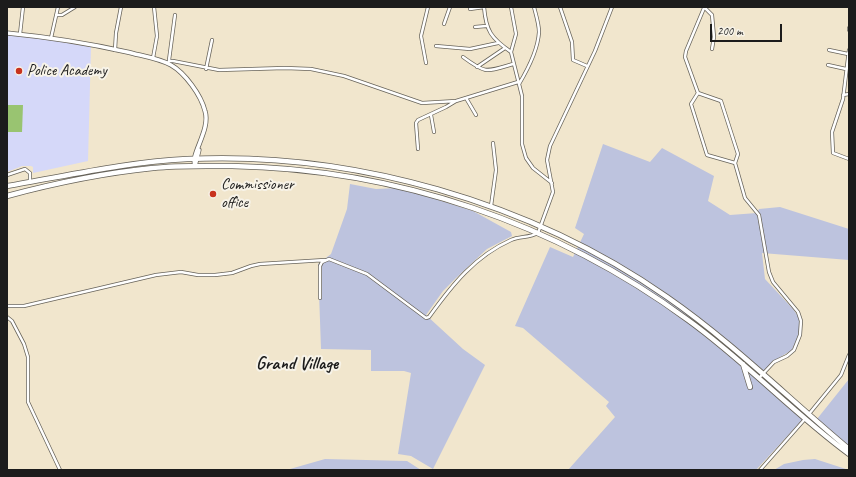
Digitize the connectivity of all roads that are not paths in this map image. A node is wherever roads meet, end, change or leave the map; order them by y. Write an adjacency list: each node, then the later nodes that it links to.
1 (23, 7): 21 (street)
2 (58, 7): 15 (street)
3 (75, 7): 15 (street)
4 (121, 7): 28 (street)
5 (154, 7): 34 (street)
6 (428, 7): 36 (street)
7 (450, 7): 17 (street)
8 (484, 7): 14 (street); 18 (street)
9 (511, 7): 31 (street)
10 (534, 7): 43 (street)
11 (560, 7): 39 (street)
12 (612, 7): 39 (street)
13 (704, 8): 27 (street); 44 (street)
14 (470, 9)
15 (56, 15): 22 (street)
16 (176, 15): 35 (street)
17 (444, 24)
18 (486, 26): 19 (street); 24 (street)
19 (475, 27)
20 (7, 33): 21 (street)
21 (20, 34): 22 (street)
22 (51, 38): 28 (street)
23 (212, 40): 41 (street)
24 (498, 43): 25 (street); 26 (street)
25 (436, 46)
26 (505, 48): 31 (street); 40 (street)
27 (712, 48)
28 (115, 50): 34 (street)
29 (829, 50): 32 (street)
30 (849, 50): 32 (street)
31 (511, 52): 37 (street)
32 (848, 54): 42 (street)
33 (463, 57): 40 (street)
34 (153, 58): 35 (street)
35 (168, 62): 41 (street); 54 (street)
36 (426, 63)
37 (513, 64): 40 (street); 43 (street)
38 (828, 65): 42 (street)
39 (587, 66): 60 (street)
40 (477, 67)
41 (206, 68): 48 (street)
42 (846, 69): 46 (street)
43 (519, 83): 47 (street); 60 (street)
44 (698, 93): 56 (street); 56 (street)
45 (849, 94): 46 (street)
46 (842, 95): 55 (street)
47 (466, 98): 48 (street); 50 (street)
48 (456, 101): 49 (street)
49 (431, 115): 51 (street); 53 (street)
50 (476, 115)
51 (434, 132)
52 (493, 143): 63 (street)
53 (418, 149)
54 (196, 159): 57 (street); 59 (highway); 63 (highway)
55 (849, 159)
56 (735, 163): 72 (street)
57 (195, 166): 62 (highway); 65 (highway)
58 (7, 175): 59 (street)
59 (30, 182): 61 (highway)
60 (552, 183): 64 (street)
61 (7, 186)
62 (7, 196)
63 (491, 206): 64 (highway)
64 (541, 226): 65 (street); 72 (highway)
65 (538, 233): 66 (street); 71 (highway)
66 (328, 260): 67 (street); 68 (street)
67 (320, 298)
68 (7, 306)
69 (7, 316): 77 (street)
70 (849, 355): 74 (street)
71 (743, 364): 72 (highway); 73 (highway)
72 (761, 376): 74 (highway)
73 (750, 387)
74 (807, 417): 75 (highway); 76 (highway); 78 (street)
75 (849, 449)
76 (849, 454)
77 (60, 470)
78 (760, 470)

